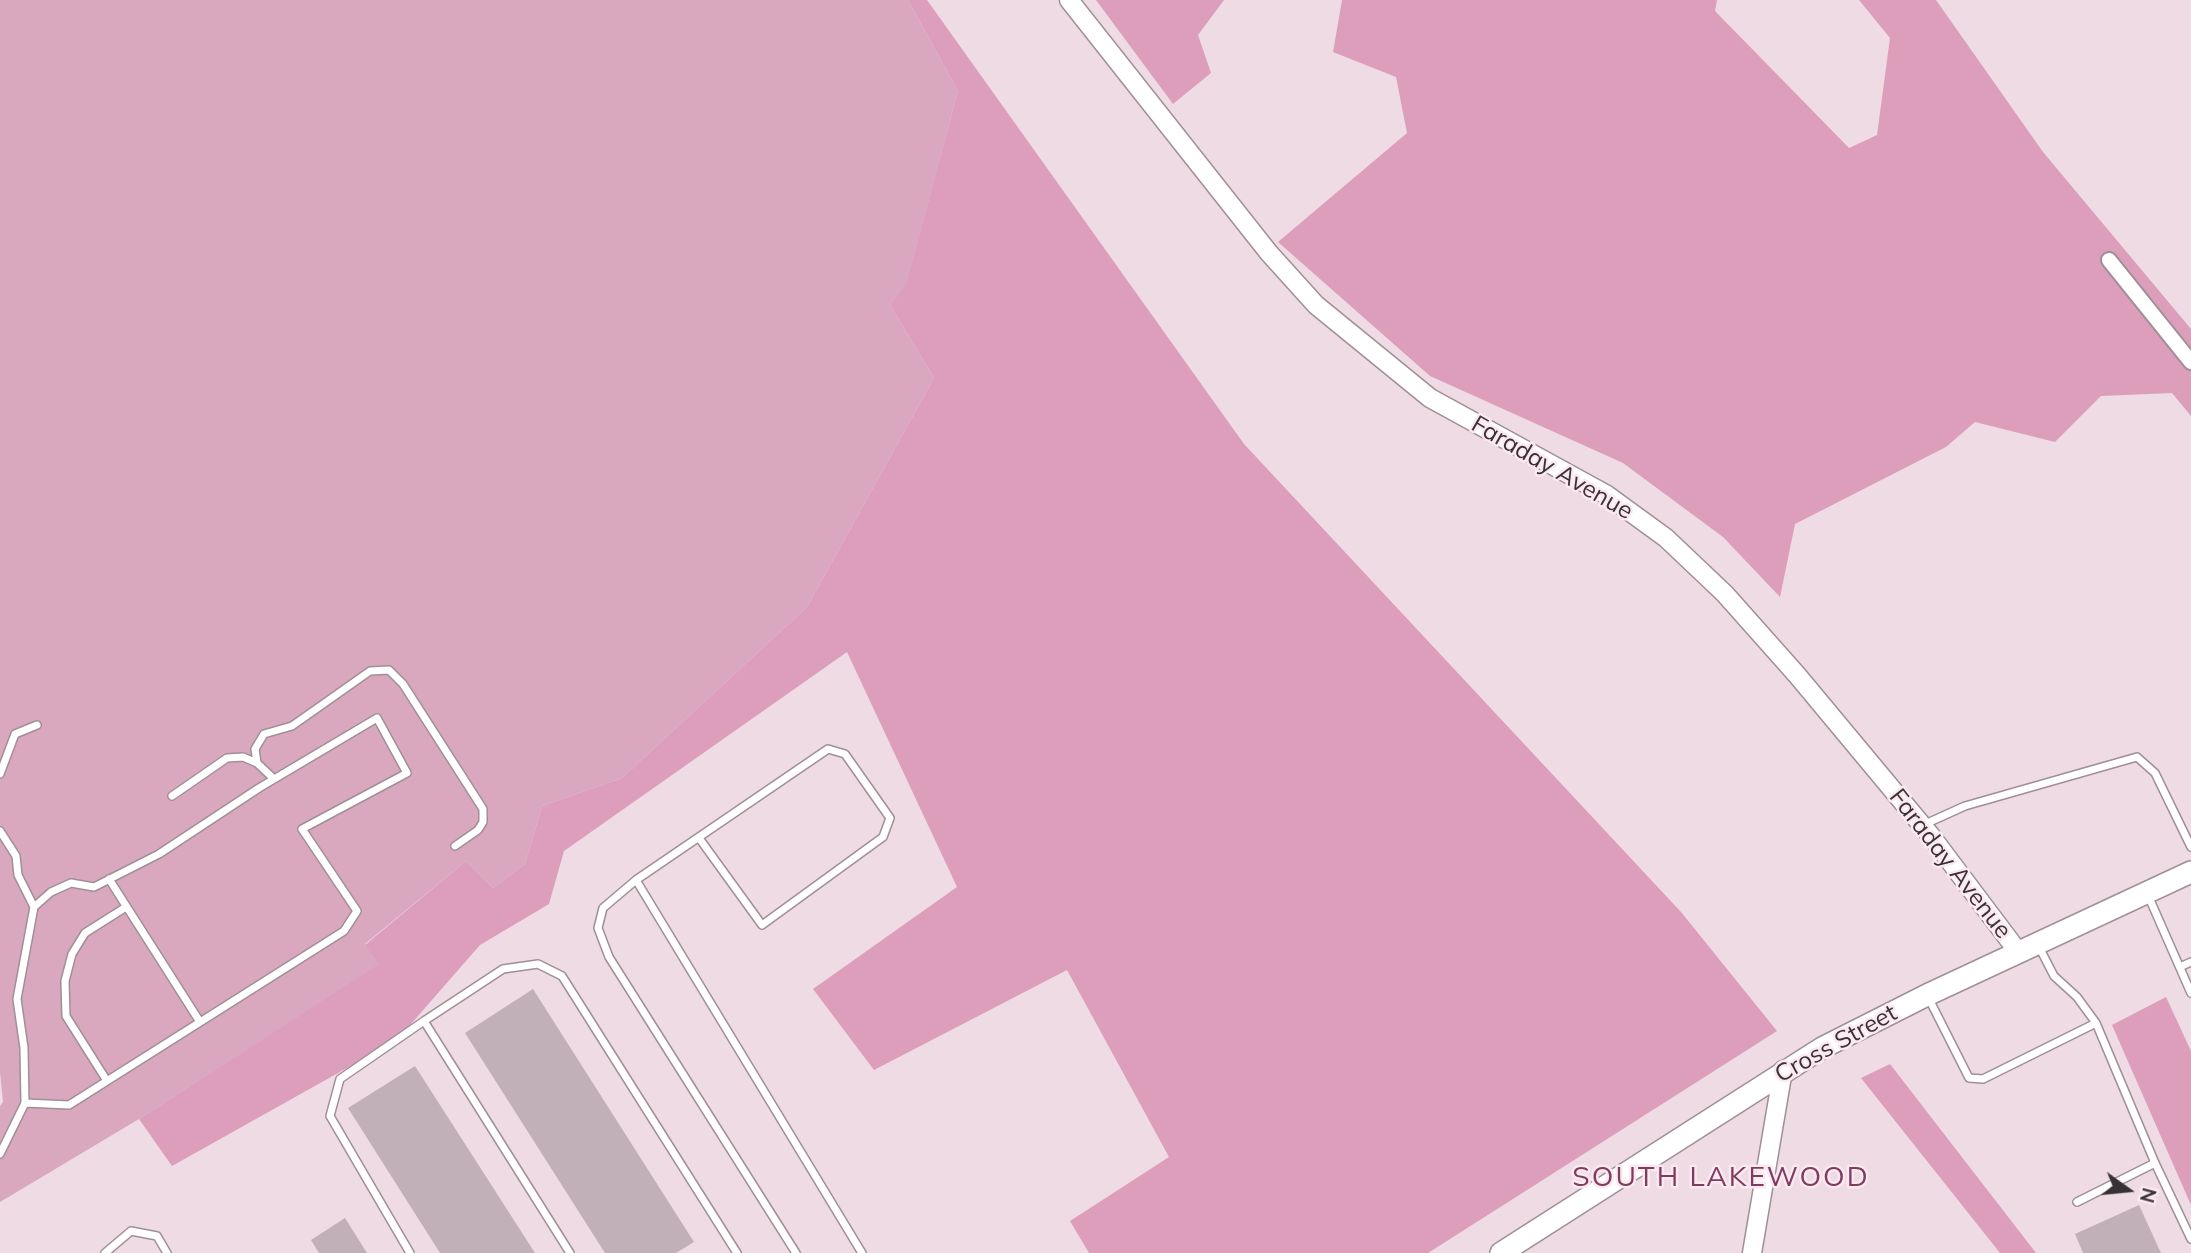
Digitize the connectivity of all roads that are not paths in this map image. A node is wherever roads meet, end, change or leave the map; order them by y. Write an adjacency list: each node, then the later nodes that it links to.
1 (1069, 0): 9 (street, Faraday Avenue)
2 (2109, 260): 3 (street)
3 (2191, 362)
4 (37, 725): 6 (lane)
5 (257, 763): 7 (lane); 8 (lane); 12 (lane)
6 (0, 774)
7 (274, 779): 15 (lane); 26 (lane)
8 (172, 796)
9 (1922, 826): 13 (lane); 20 (street, Faraday Avenue)
10 (0, 831): 18 (lane)
11 (699, 838): 11 (lane); 16 (lane)
12 (455, 846)
13 (2191, 847)
14 (2191, 872): 17 (main road, Cross Street)
15 (108, 879): 18 (lane); 19 (lane)
16 (636, 880): 41 (lane); 42 (lane)
17 (2147, 893): 20 (main road, Cross Street); 22 (lane)
18 (34, 907): 30 (lane)
19 (126, 907): 26 (lane); 29 (lane)
20 (2028, 949): 24 (main road, Cross Street); 27 (lane)
21 (2191, 962): 22 (lane)
22 (2180, 967): 23 (lane)
23 (2191, 993)
24 (1927, 995): 27 (lane); 28 (main road, Cross Street)
25 (424, 1021): 38 (lane); 39 (lane); 40 (lane)
26 (200, 1022): 29 (lane)
27 (2096, 1023): 32 (lane)
28 (1783, 1070): 35 (main road, Cross Street); 43 (street)
29 (107, 1081): 30 (lane)
30 (25, 1103): 31 (lane)
31 (0, 1154)
32 (2155, 1163): 33 (lane); 34 (lane)
33 (2077, 1202)
34 (2191, 1239)
35 (1508, 1251)
36 (105, 1253): 37 (lane)
37 (167, 1253)
38 (410, 1253)
39 (570, 1253)
40 (737, 1253)
41 (796, 1253)
42 (862, 1253)
43 (1752, 1253)

